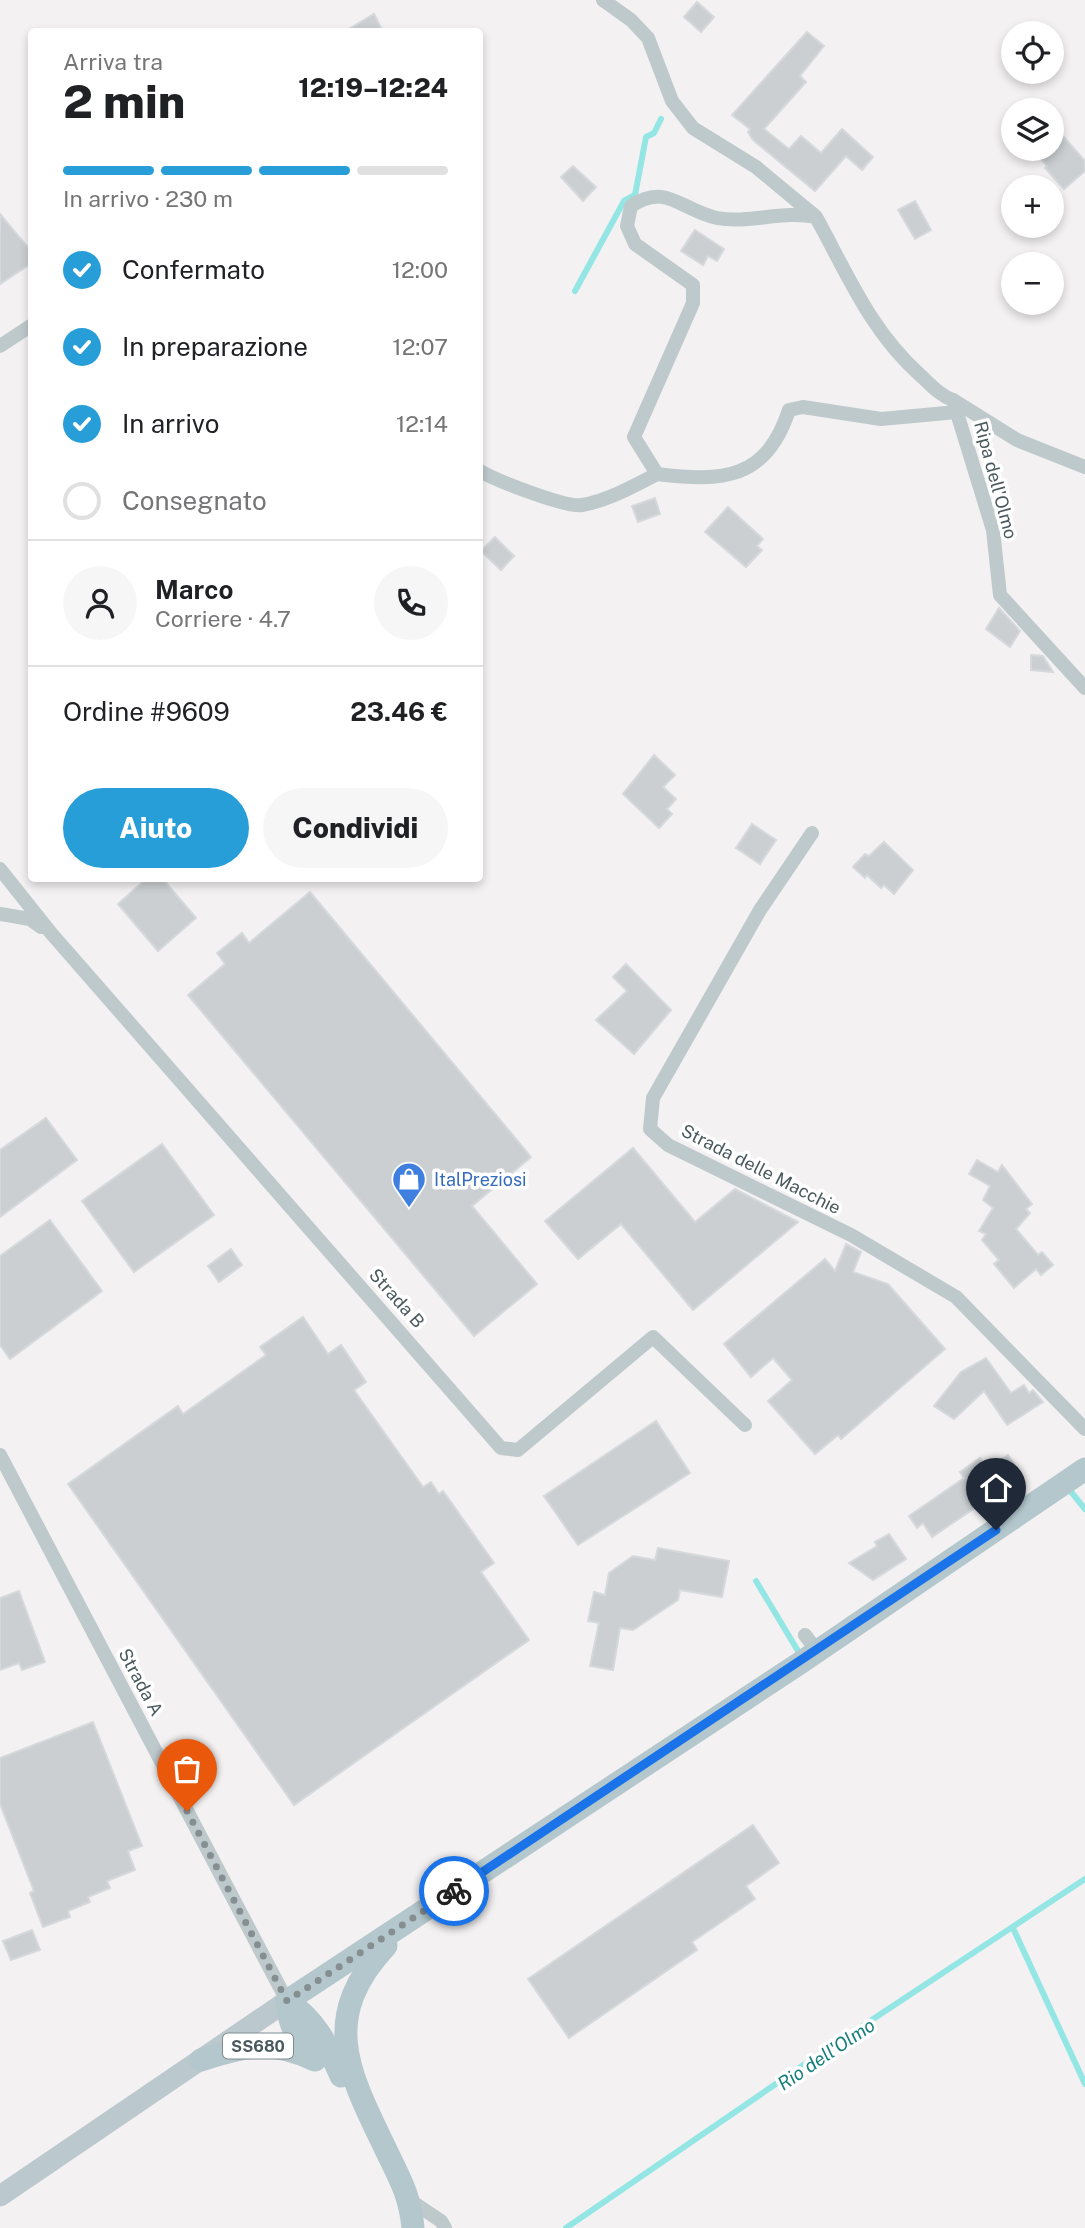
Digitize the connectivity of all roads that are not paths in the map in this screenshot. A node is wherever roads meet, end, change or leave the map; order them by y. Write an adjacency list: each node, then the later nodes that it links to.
1 (603, 0): 2 (street)
2 (816, 216): 5 (street); 8 (street)
3 (28, 328): 4 (street)
4 (0, 346)
5 (955, 406): 6 (street, Ripa dell'Olmo); 8 (street); 9 (street, Ripa dell'Olmo)
6 (1085, 467)
7 (483, 472): 8 (street)
8 (657, 474)
9 (1085, 688)
10 (812, 833): 15 (street, Strada delle Macchie)
11 (0, 869): 13 (street, Strada B)
12 (0, 914): 13 (street, Strada B)
13 (51, 933): 14 (street, Strada B)
14 (745, 1425)
15 (1085, 1429)
16 (0, 1455): 19 (street, Strada A)
17 (1085, 1469): 18 (main road)
18 (439, 1901): 19 (main road); 23 (main road, SS680)
19 (287, 2001): 20 (main road); 21 (main road, SS680); 22 (main road, SS680)
20 (201, 2060): 21 (main road, SS680); 24 (main road)
21 (314, 2060): 22 (main road, SS680)
22 (347, 2090): 23 (main road, SS680)
23 (380, 2137): 25 (main road, SS680)
24 (0, 2196)
25 (411, 2201): 26 (main road, SS680); 27 (street)
26 (413, 2228)
27 (445, 2228)

